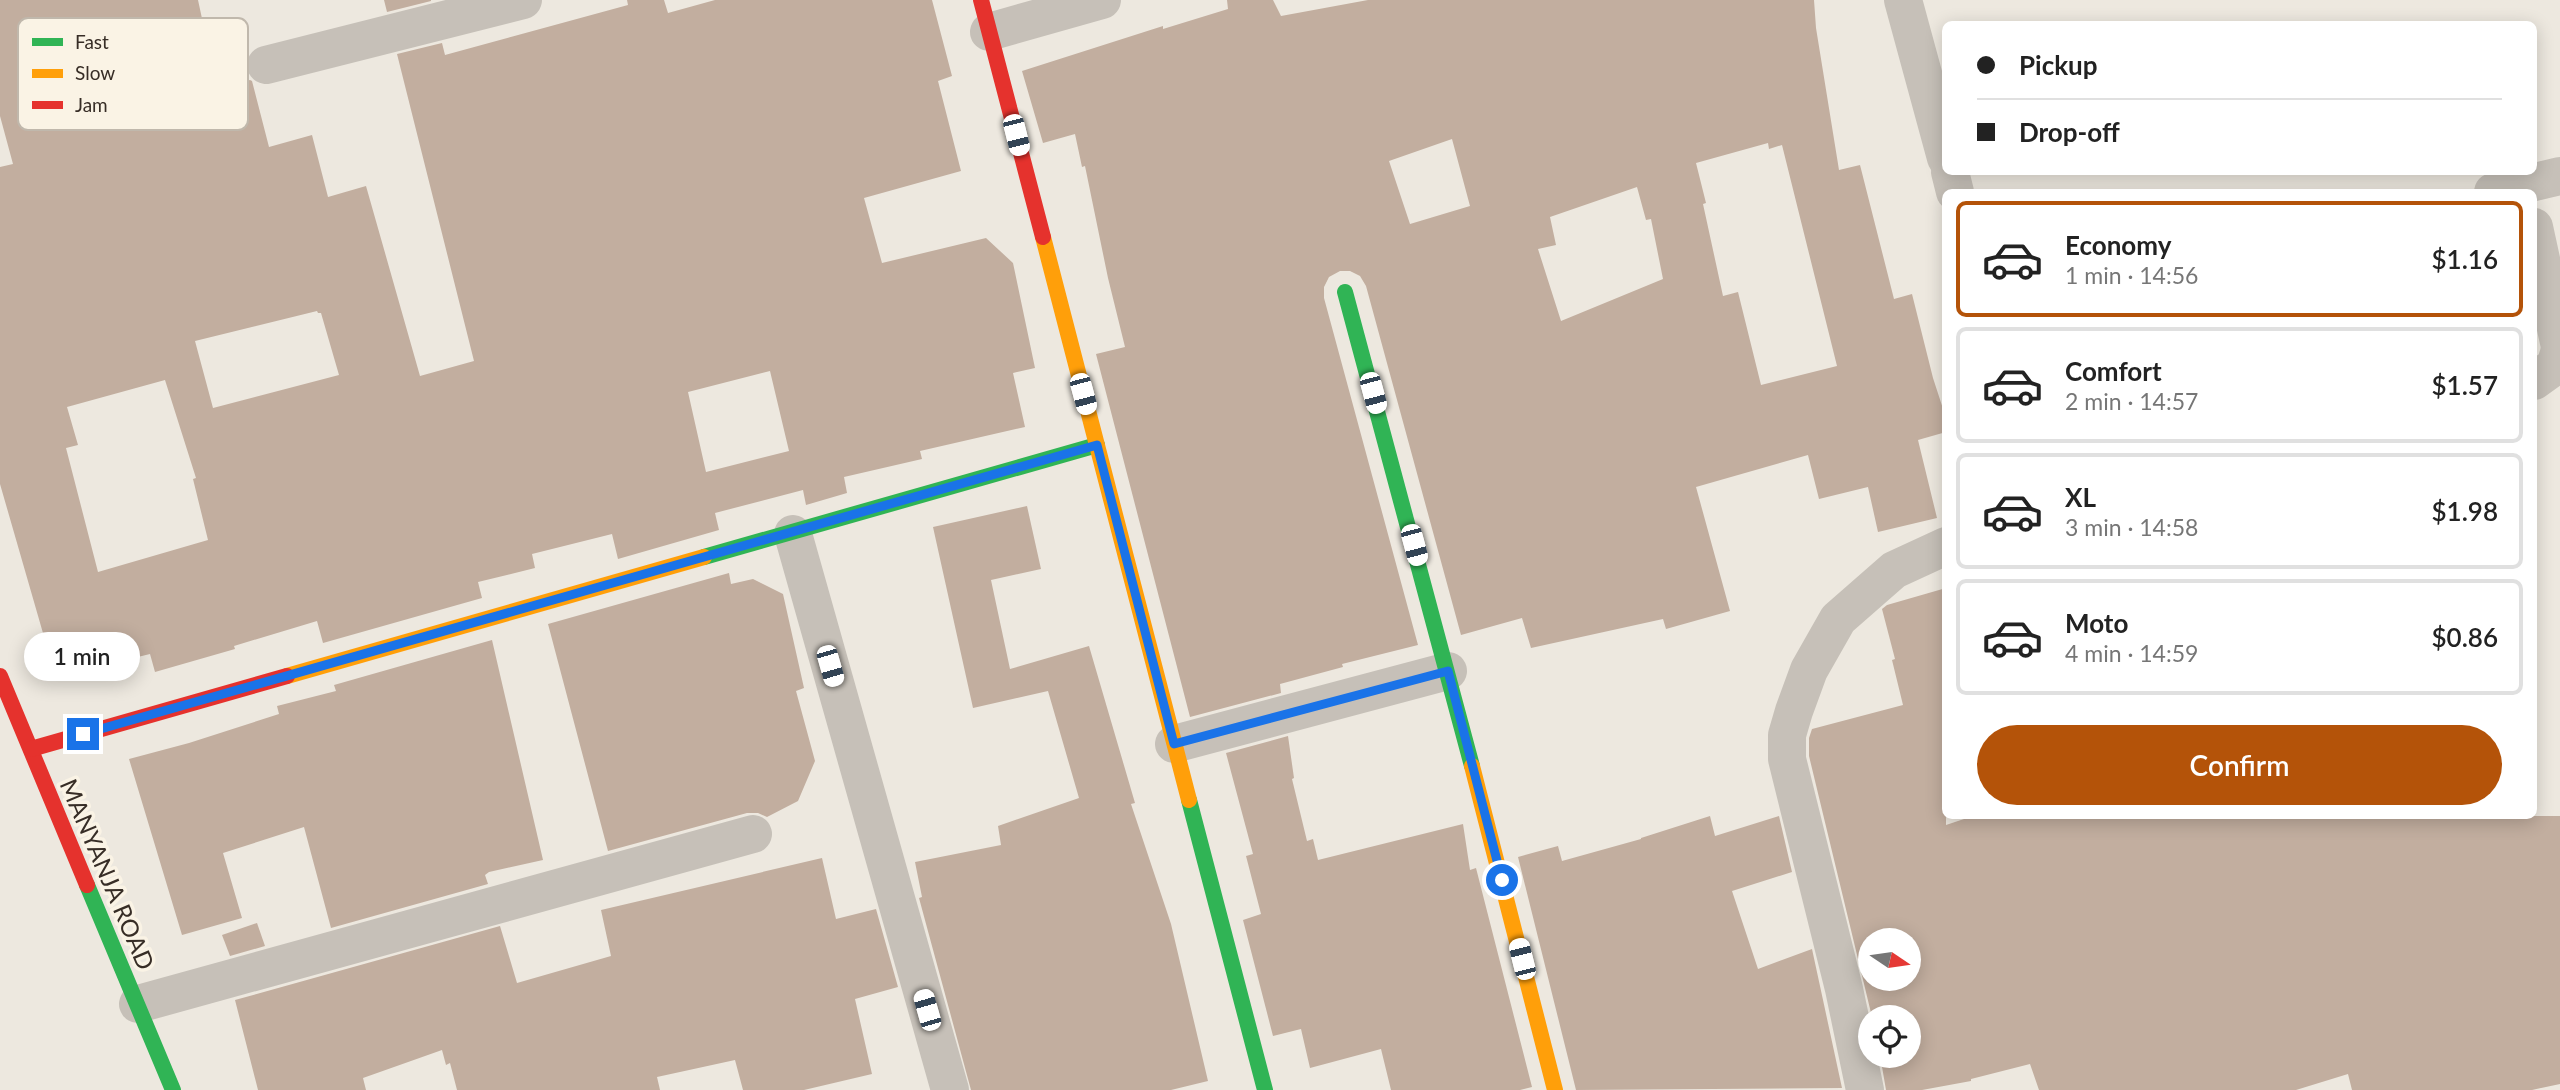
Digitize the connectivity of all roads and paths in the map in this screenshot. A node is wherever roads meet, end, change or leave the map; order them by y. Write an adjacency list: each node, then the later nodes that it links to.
1 (523, 0): 5 (street)
2 (1102, 0): 4 (street)
3 (1903, 0): 6 (street)
4 (985, 16): 11 (street)
5 (266, 65)
6 (1942, 143)
7 (2537, 241): 9 (street)
8 (1345, 292): 14 (street)
9 (2560, 349): 10 (street)
10 (2537, 380)
11 (1097, 445): 12 (street); 16 (street)
12 (793, 534): 17 (street); 21 (street)
13 (1942, 547): 24 (street)
14 (1448, 671): 16 (street); 23 (street)
15 (0, 676): 17 (street, MANYANJA ROAD)
16 (1174, 744): 22 (street)
17 (31, 749): 19 (street, MANYANJA ROAD)
18 (753, 834): 19 (street)
19 (138, 1004): 20 (street, MANYANJA ROAD)
20 (173, 1090)
21 (950, 1090)
22 (1265, 1090)
23 (1555, 1090)
24 (1865, 1090)

